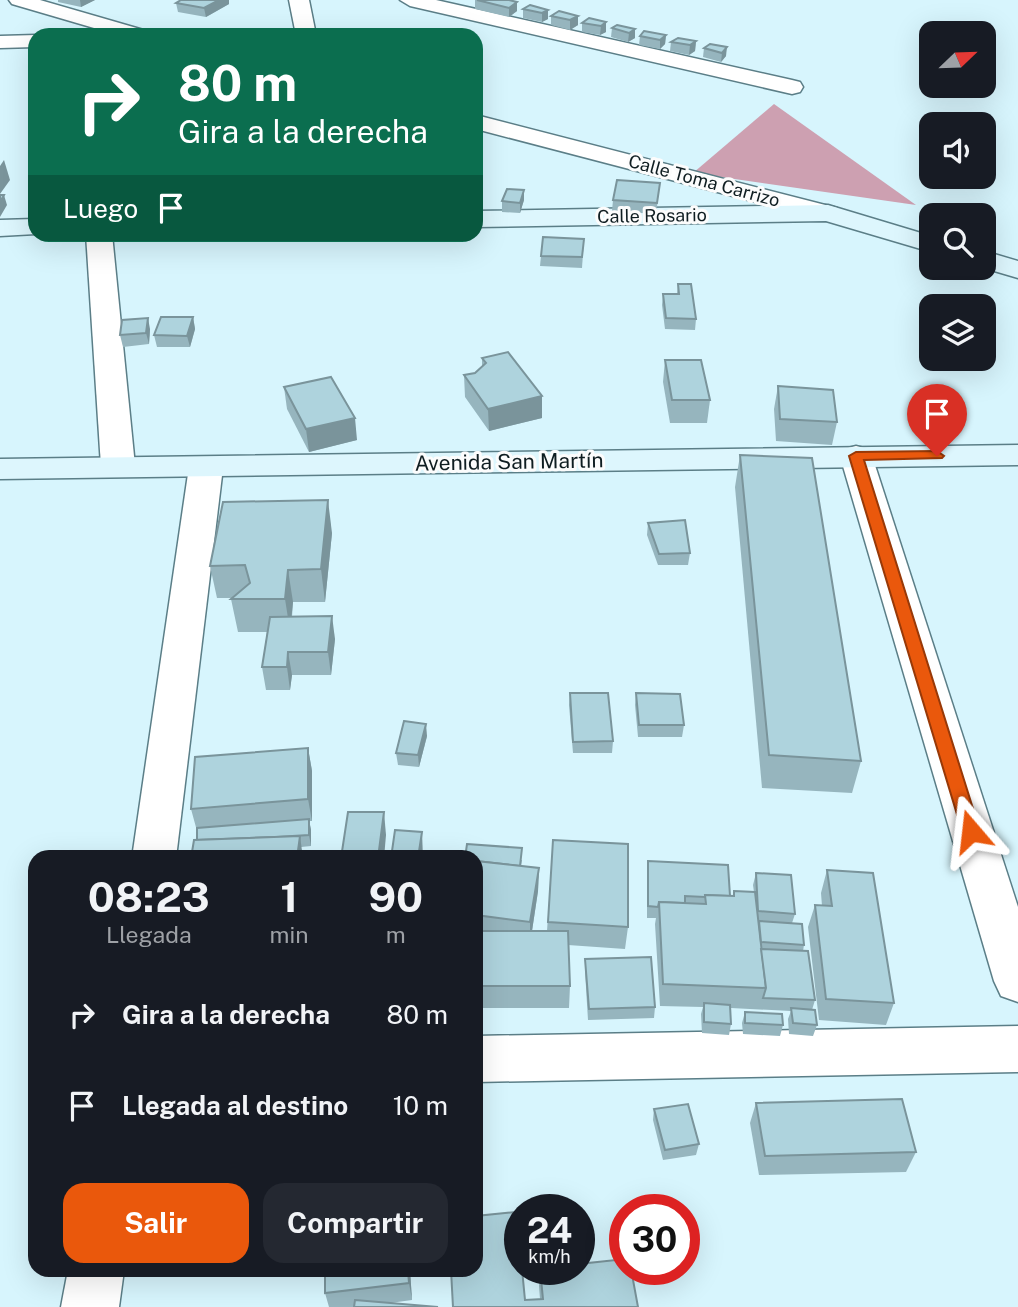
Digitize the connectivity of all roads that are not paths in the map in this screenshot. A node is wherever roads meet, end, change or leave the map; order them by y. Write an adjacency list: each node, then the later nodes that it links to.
1 (299, 0): 5 (street)
2 (410, 0): 8 (street)
3 (14, 4): 4 (street)
4 (112, 28)
5 (305, 28)
6 (28, 41): 7 (street)
7 (0, 42)
8 (792, 87)
9 (483, 124): 10 (street, Calle Toma Carrizo)
10 (828, 213): 11 (main road, Calle Rosario); 14 (main road, Calle Toma Carrizo)
11 (483, 219)
12 (28, 227): 13 (main road)
13 (0, 228)
14 (919, 240)
15 (100, 242): 20 (street)
16 (996, 264): 17 (main road)
17 (1018, 270)
18 (1018, 455): 19 (main road, Avenida San Martín)
19 (856, 456): 21 (main road, Avenida San Martín); 24 (street)
20 (118, 466): 21 (main road, Avenida San Martín); 22 (main road, Avenida San Martín)
21 (206, 467): 23 (street)
22 (0, 469)
23 (155, 850)
24 (1018, 981)
25 (1018, 1049): 26 (street)
26 (483, 1059)
27 (95, 1277): 28 (street)
28 (90, 1307)

